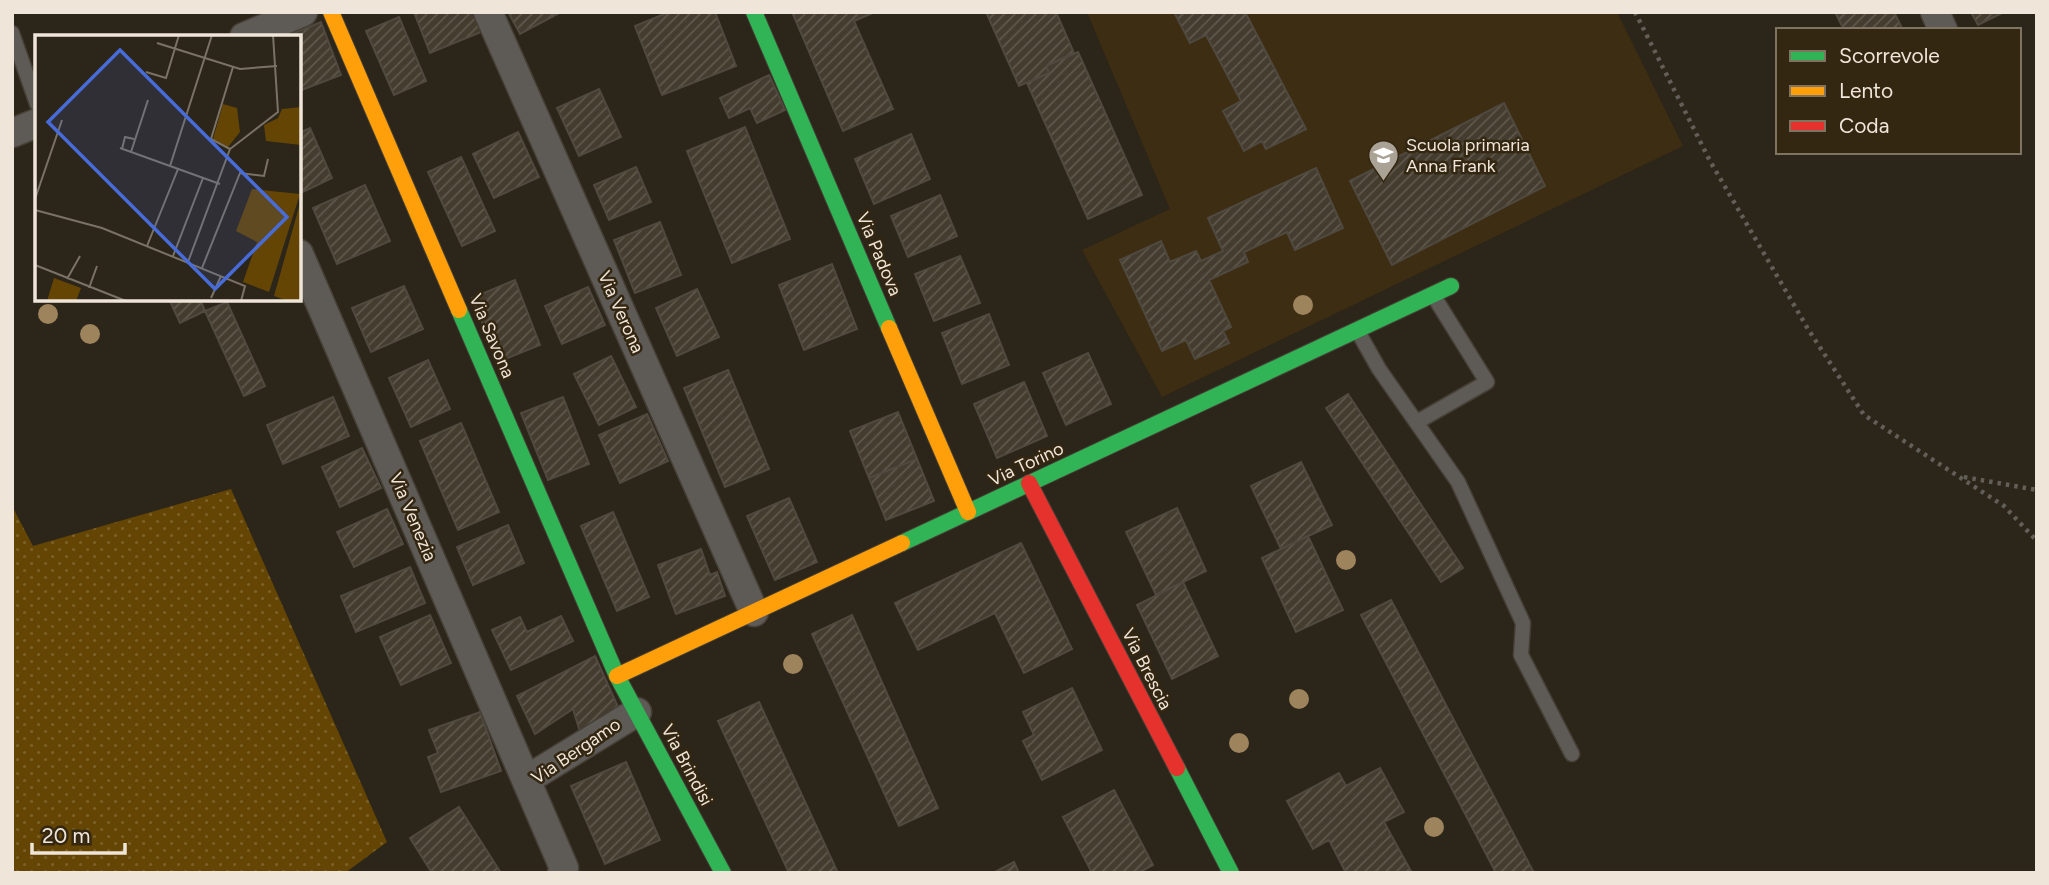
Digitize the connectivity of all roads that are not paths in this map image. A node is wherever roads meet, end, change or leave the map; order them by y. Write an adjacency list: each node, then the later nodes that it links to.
1 (303, 12): 8 (street)
2 (331, 12): 20 (street, Via Savona)
3 (488, 12): 19 (street, Via Verona)
4 (754, 12): 18 (street, Via Padova)
5 (1935, 12): 6 (street)
6 (1942, 28)
7 (12, 33): 9 (lane)
8 (249, 35)
9 (35, 98)
10 (35, 124): 11 (street)
11 (12, 133)
12 (301, 259): 23 (street, Via Venezia)
13 (1451, 286): 14 (street, Via Torino)
14 (1433, 294): 15 (street, Via Torino); 16 (lane)
15 (1357, 328): 16 (lane); 17 (street, Via Torino)
16 (1417, 422): 22 (lane)
17 (1029, 484): 18 (street, Via Torino); 26 (street, Via Brescia)
18 (968, 512): 19 (street, Via Torino)
19 (754, 612): 20 (street, Via Torino)
20 (617, 676): 21 (street, Via Brindisi)
21 (636, 712): 23 (street, Via Bergamo); 25 (street, Via Brindisi)
22 (1572, 754)
23 (526, 780): 24 (street, Via Bergamo)
24 (562, 873)
25 (723, 873)
26 (1231, 873)

